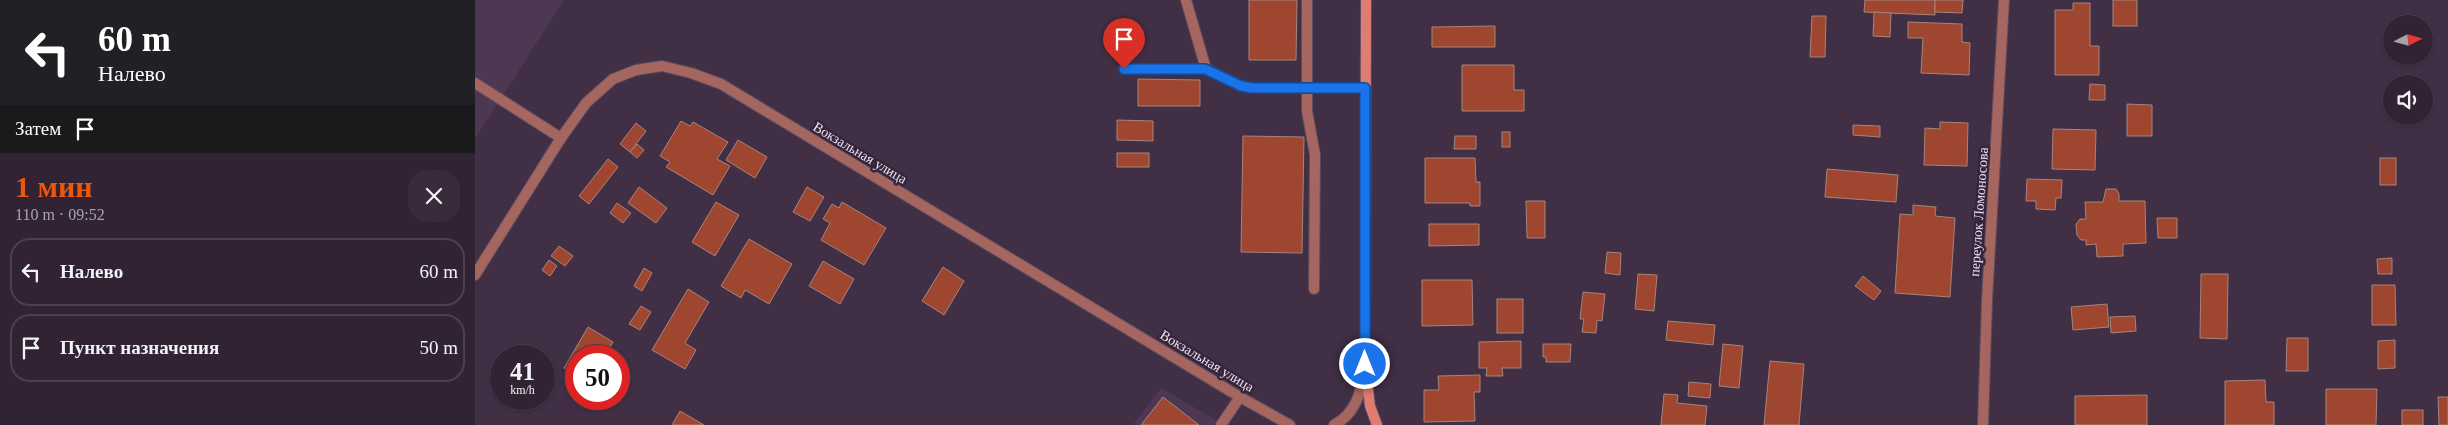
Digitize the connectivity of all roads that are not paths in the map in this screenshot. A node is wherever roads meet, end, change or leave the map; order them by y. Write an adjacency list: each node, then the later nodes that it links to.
1 (1187, 0): 6 (street)
2 (1307, 0): 8 (street)
3 (1366, 0): 9 (main road)
4 (2004, 0): 19 (street, переулок Ломоносова)
5 (1124, 69): 6 (street)
6 (1205, 69): 8 (street)
7 (475, 83): 10 (street)
8 (1307, 88): 9 (street); 12 (street)
9 (1365, 88): 13 (main road)
10 (561, 138): 11 (street, Вокзальная улица); 14 (street, Вокзальная улица)
11 (475, 275)
12 (1314, 289)
13 (1365, 364): 17 (street); 18 (main road)
14 (1240, 397): 15 (street); 16 (street, Вокзальная улица)
15 (1221, 425)
16 (1290, 425)
17 (1334, 425)
18 (1377, 425)
19 (1983, 425)

